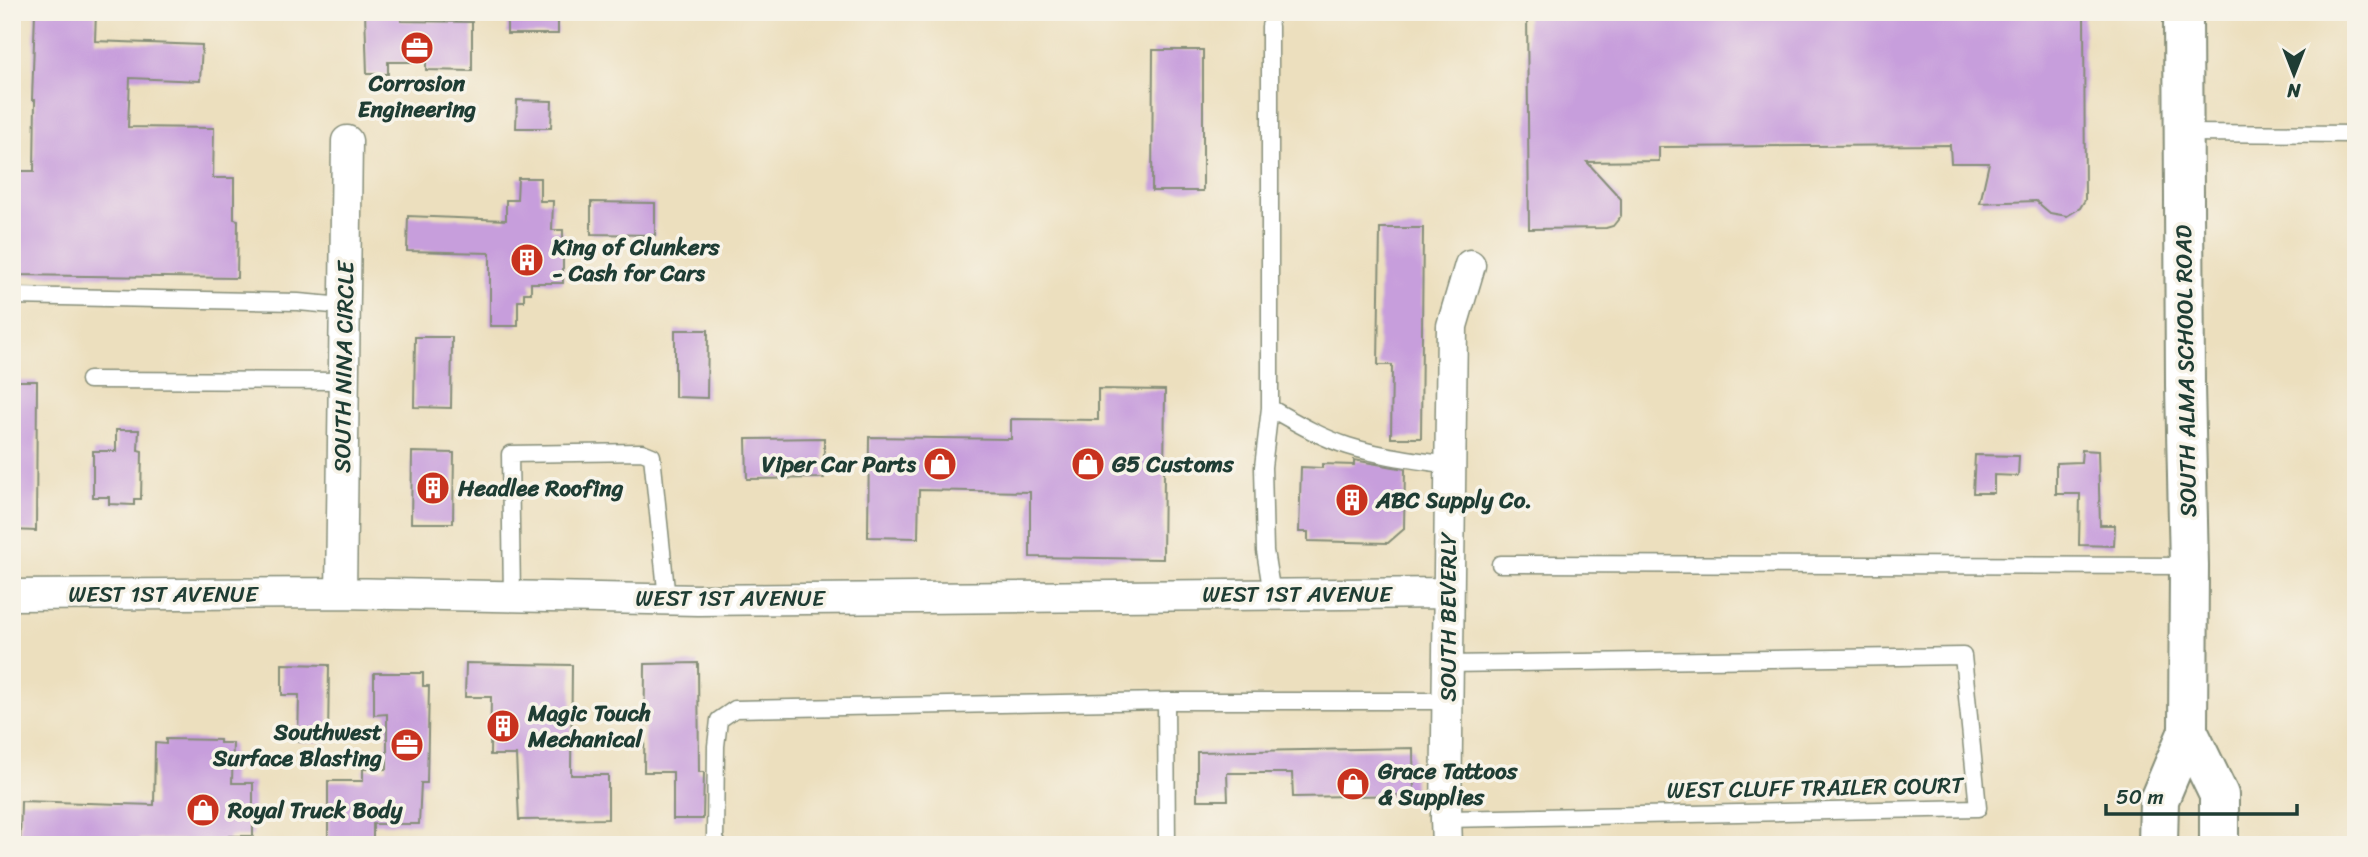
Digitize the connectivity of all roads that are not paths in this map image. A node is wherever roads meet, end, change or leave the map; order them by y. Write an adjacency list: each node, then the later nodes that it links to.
1 (2183, 12): 3 (main road, SOUTH ALMA SCHOOL ROAD)
2 (1270, 26): 11 (lane)
3 (2183, 133): 4 (lane); 14 (main road, SOUTH ALMA SCHOOL ROAD)
4 (2356, 134)
5 (347, 141): 8 (street, SOUTH NINA CIRCLE)
6 (1470, 265): 12 (street, SOUTH BEVERLY)
7 (13, 296): 8 (lane)
8 (344, 306): 10 (street, SOUTH NINA CIRCLE)
9 (89, 380): 10 (lane)
10 (343, 381): 15 (street, SOUTH NINA CIRCLE)
11 (1270, 408): 12 (lane); 17 (lane)
12 (1450, 465): 16 (street, SOUTH BEVERLY)
13 (1500, 564): 14 (lane)
14 (2189, 566): 24 (main road, SOUTH ALMA SCHOOL ROAD)
15 (341, 593): 18 (street, WEST 1ST AVENUE); 19 (street, WEST 1ST AVENUE)
16 (1448, 593): 17 (street, WEST 1ST AVENUE); 21 (street, SOUTH BEVERLY)
17 (1272, 594): 20 (street, WEST 1ST AVENUE)
18 (12, 595)
19 (512, 596): 20 (street, WEST 1ST AVENUE); 20 (lane)
20 (667, 599)
21 (1447, 664): 23 (street, SOUTH BEVERLY); 25 (lane, WEST CLUFF TRAILER COURT)
22 (1166, 701): 23 (lane); 26 (lane); 27 (lane)
23 (1447, 701): 25 (street, SOUTH BEVERLY)
24 (2188, 731): 28 (main road, SOUTH ALMA SCHOOL ROAD); 29 (main road, SOUTH ALMA SCHOOL ROAD)
25 (1446, 832)
26 (718, 845)
27 (1167, 845)
28 (2158, 845)
29 (2218, 845)

